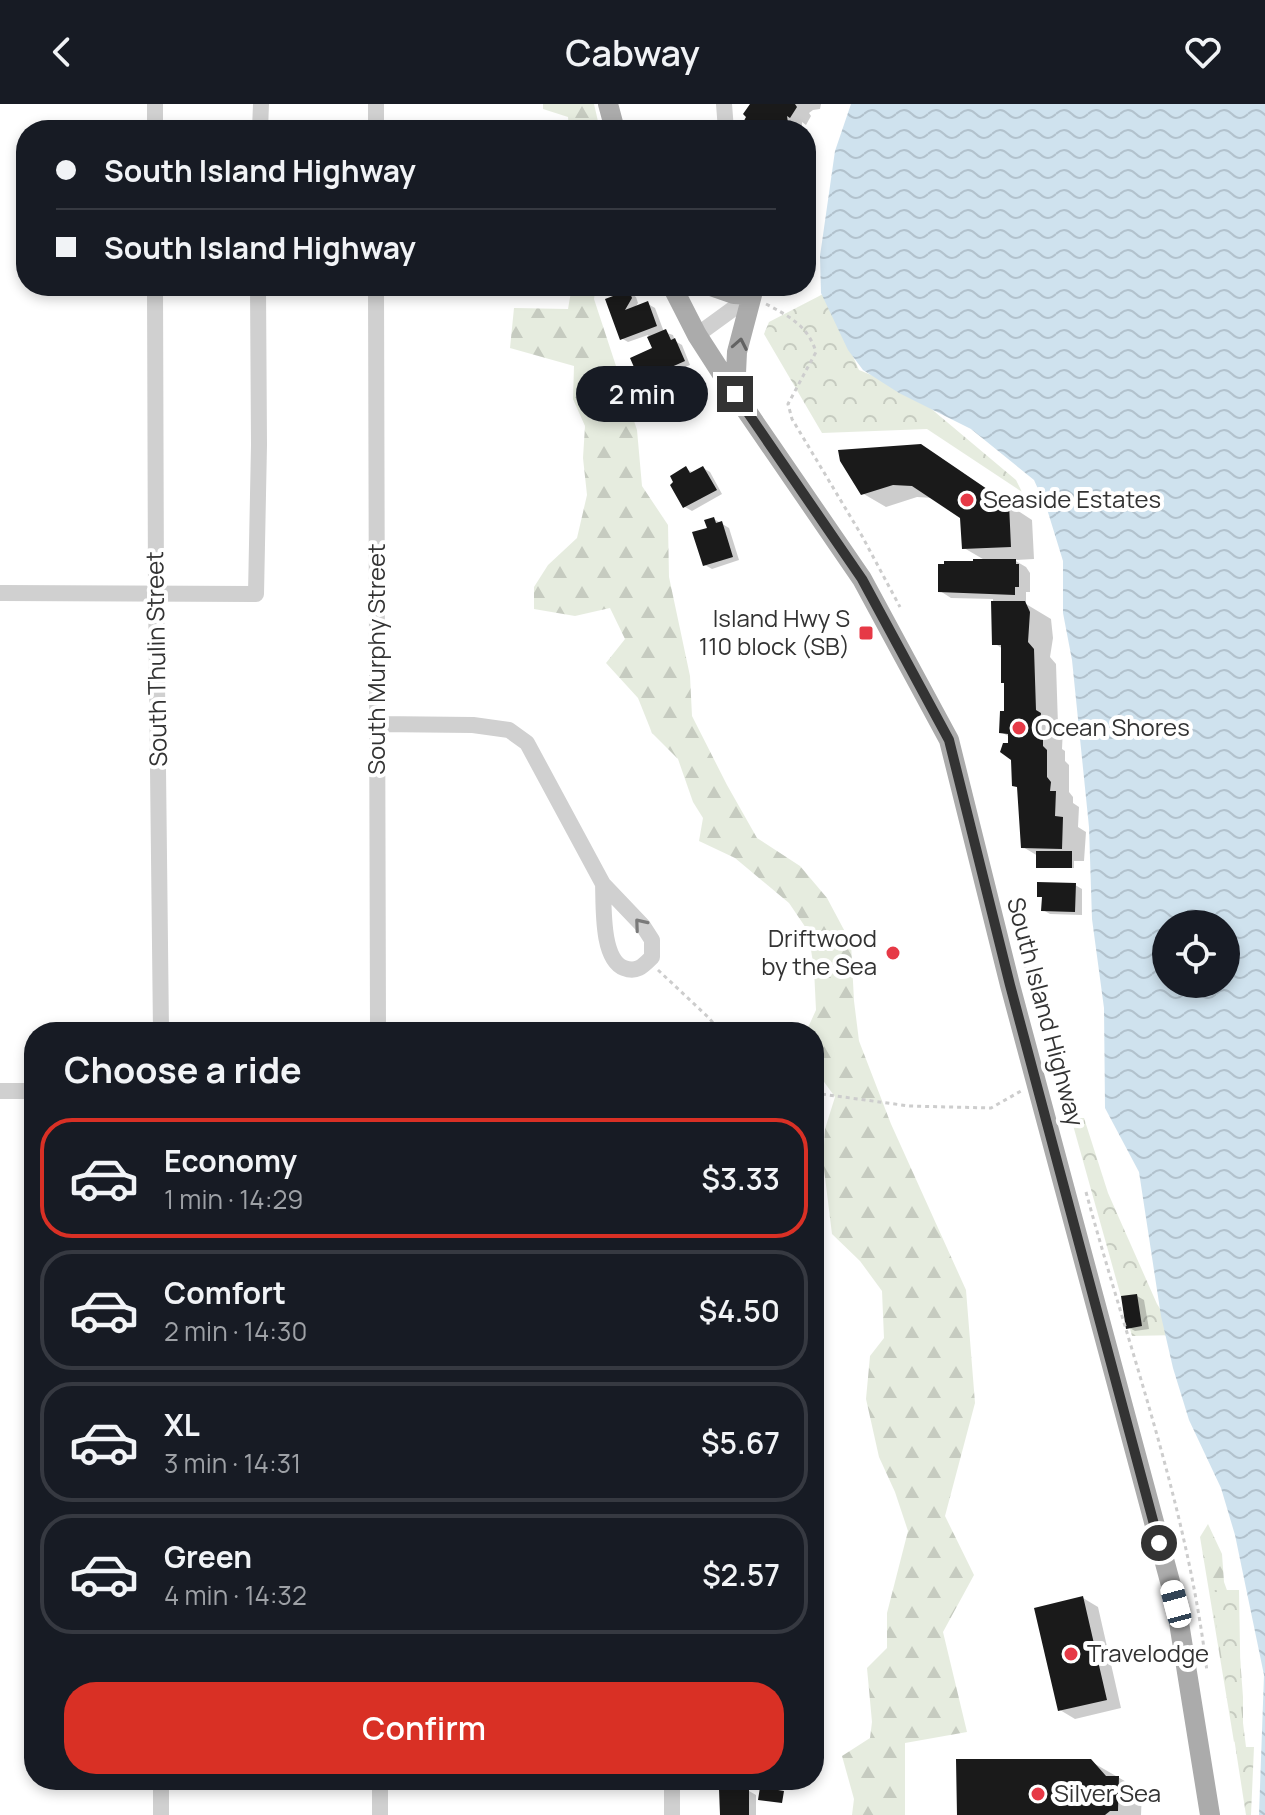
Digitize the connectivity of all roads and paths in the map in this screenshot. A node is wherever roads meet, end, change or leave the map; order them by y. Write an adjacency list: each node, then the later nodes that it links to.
1 (155, 296): 10 (street, South Thulin Street)
2 (258, 296): 10 (street)
3 (376, 296): 11 (street, South Murphy Street)
4 (677, 296): 7 (main road, South Island Highway)
5 (748, 296): 7 (street)
6 (754, 296): 8 (main road, one-way to 6)
7 (697, 335): 8 (main road, South Island Highway)
8 (735, 394): 27 (main road, South Island Highway)
9 (0, 593): 10 (street)
10 (156, 594): 14 (street, South Thulin Street)
11 (377, 724): 12 (street); 15 (street, South Murphy Street)
12 (603, 884): 13 (street, one-way to 12); 13 (street)
13 (648, 961): 16 (path)
14 (161, 1022)
15 (378, 1022)
16 (712, 1022)
17 (1027, 1087): 20 (path)
18 (0, 1091): 19 (street)
19 (24, 1091)
20 (824, 1094)
21 (161, 1790): 24 (street)
22 (380, 1790): 25 (street)
23 (672, 1790): 26 (street)
24 (161, 1815)
25 (380, 1815)
26 (672, 1815)
27 (1210, 1815)

